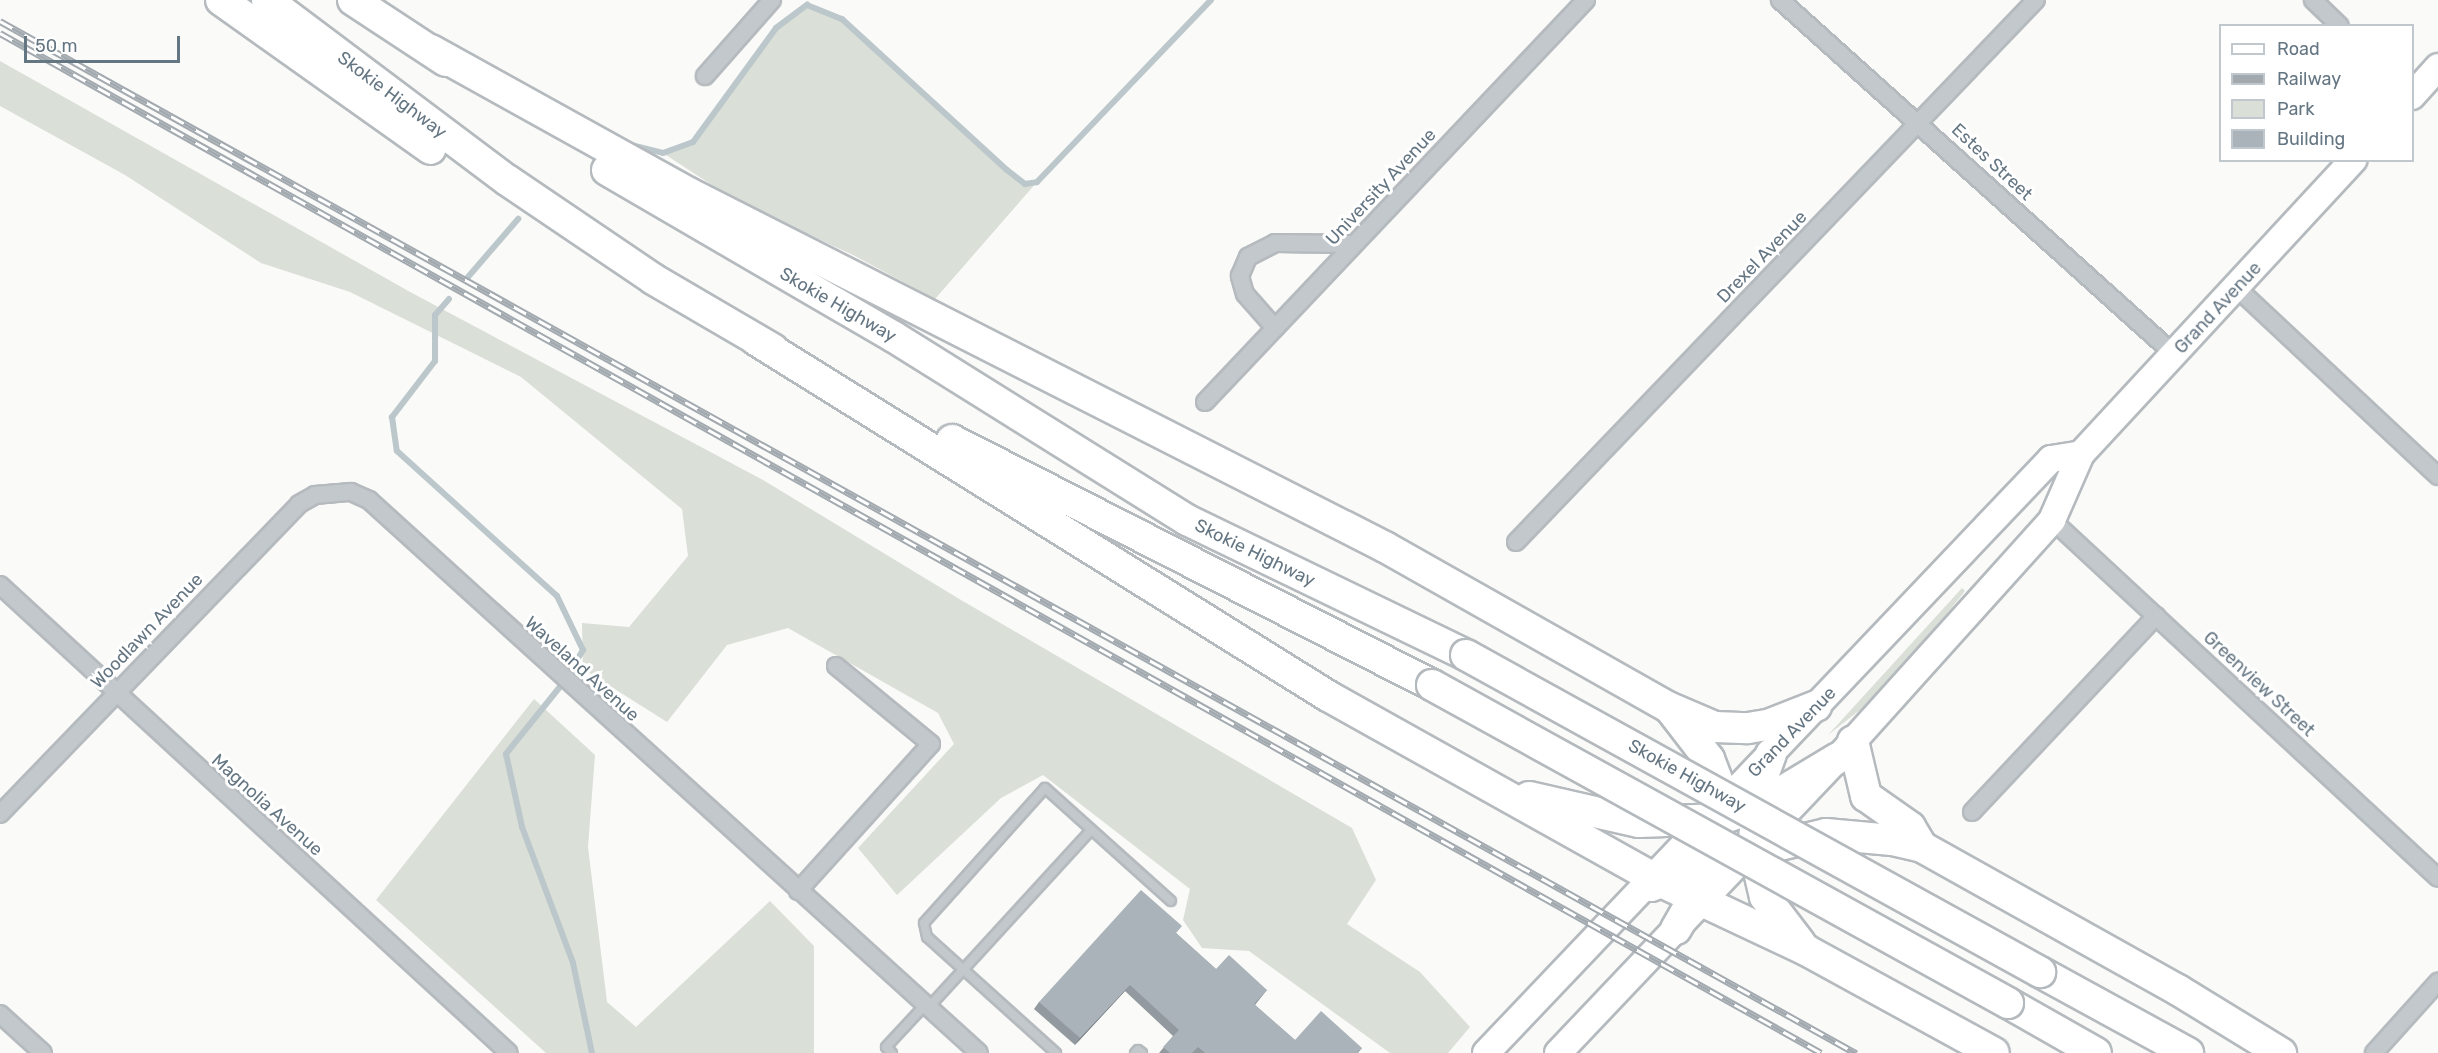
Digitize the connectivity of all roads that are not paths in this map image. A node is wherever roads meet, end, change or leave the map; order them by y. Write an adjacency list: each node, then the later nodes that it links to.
1 (221, 0): 15 (highway)
2 (267, 0): 15 (highway, Skokie Highway)
3 (353, 0): 10 (highway, Skokie Highway)
4 (772, 0): 11 (street)
5 (1586, 0): 14 (street, University Avenue)
6 (1780, 0): 12 (street, Estes Street)
7 (2036, 0): 12 (street, Drexel Avenue)
8 (2313, 0): 9 (street)
9 (2338, 24)
10 (431, 50): 31 (highway); 65 (highway, Skokie Highway, bridge)
11 (705, 76)
12 (1918, 121): 19 (street, Estes Street); 25 (street, Drexel Avenue)
13 (2351, 162): 16 (main road, Grand Avenue)
14 (1354, 244): 17 (street, University Avenue); 17 (street)
15 (653, 279): 18 (highway, Skokie Highway)
16 (2237, 288): 19 (main road, Grand Avenue); 22 (street)
17 (1275, 328): 20 (street, University Avenue)
18 (756, 340): 34 (highway); 64 (highway, Skokie Highway, bridge)
19 (2175, 355): 21 (main road, Grand Avenue)
20 (1205, 402)
21 (2081, 454): 24 (main road, Grand Avenue); 30 (main road, Grand Avenue)
22 (2438, 476)
23 (333, 490): 29 (street, Woodlawn Avenue); 45 (street, Waveland Avenue)
24 (2052, 520): 27 (street, Greenview Street); 32 (main road, Grand Avenue)
25 (1516, 542)
26 (0, 585): 29 (street, Magnolia Avenue)
27 (2156, 616): 36 (street); 43 (street, Greenview Street)
28 (836, 666): 45 (street)
29 (115, 692): 37 (street, Woodlawn Avenue); 56 (street, Magnolia Avenue)
30 (1816, 706): 31 (highway); 33 (main road, Grand Avenue)
31 (1668, 707): 38 (highway)
32 (1845, 750): 35 (highway); 40 (highway); 41 (main road, Grand Avenue)
33 (1771, 754): 35 (highway); 38 (main road, Grand Avenue)
34 (1503, 792): 38 (highway); 44 (highway)
35 (1758, 806): 38 (highway); 41 (highway)
36 (1972, 812)
37 (0, 814)
38 (1717, 815): 42 (highway); 44 (main road, Grand Avenue)
39 (1090, 830): 47 (lane); 50 (lane); 50 (lane)
40 (1922, 847): 41 (highway); 66 (highway)
41 (1751, 850): 42 (highway); 46 (main road, Grand Avenue); 49 (highway)
42 (1712, 861): 44 (highway); 46 (highway)
43 (2438, 878)
44 (1651, 883): 46 (highway); 61 (main road, Grand Avenue)
45 (798, 891): 52 (street, Waveland Avenue)
46 (1699, 900): 48 (highway); 49 (highway)
47 (1171, 901)
48 (1676, 929): 62 (main road)
49 (1806, 950): 63 (highway)
50 (962, 968): 52 (lane); 58 (lane)
51 (2438, 982): 67 (street)
52 (927, 1006): 54 (lane); 57 (street, Waveland Avenue)
53 (0, 1014): 55 (street)
54 (886, 1051)
55 (43, 1053)
56 (509, 1053)
57 (979, 1053)
58 (1056, 1053)
59 (1135, 1053): 60 (lane)
60 (1142, 1053)
61 (1486, 1053)
62 (1558, 1053)
63 (1994, 1053)
64 (2096, 1053)
65 (2188, 1053)
66 (2281, 1053)
67 (2374, 1053)

